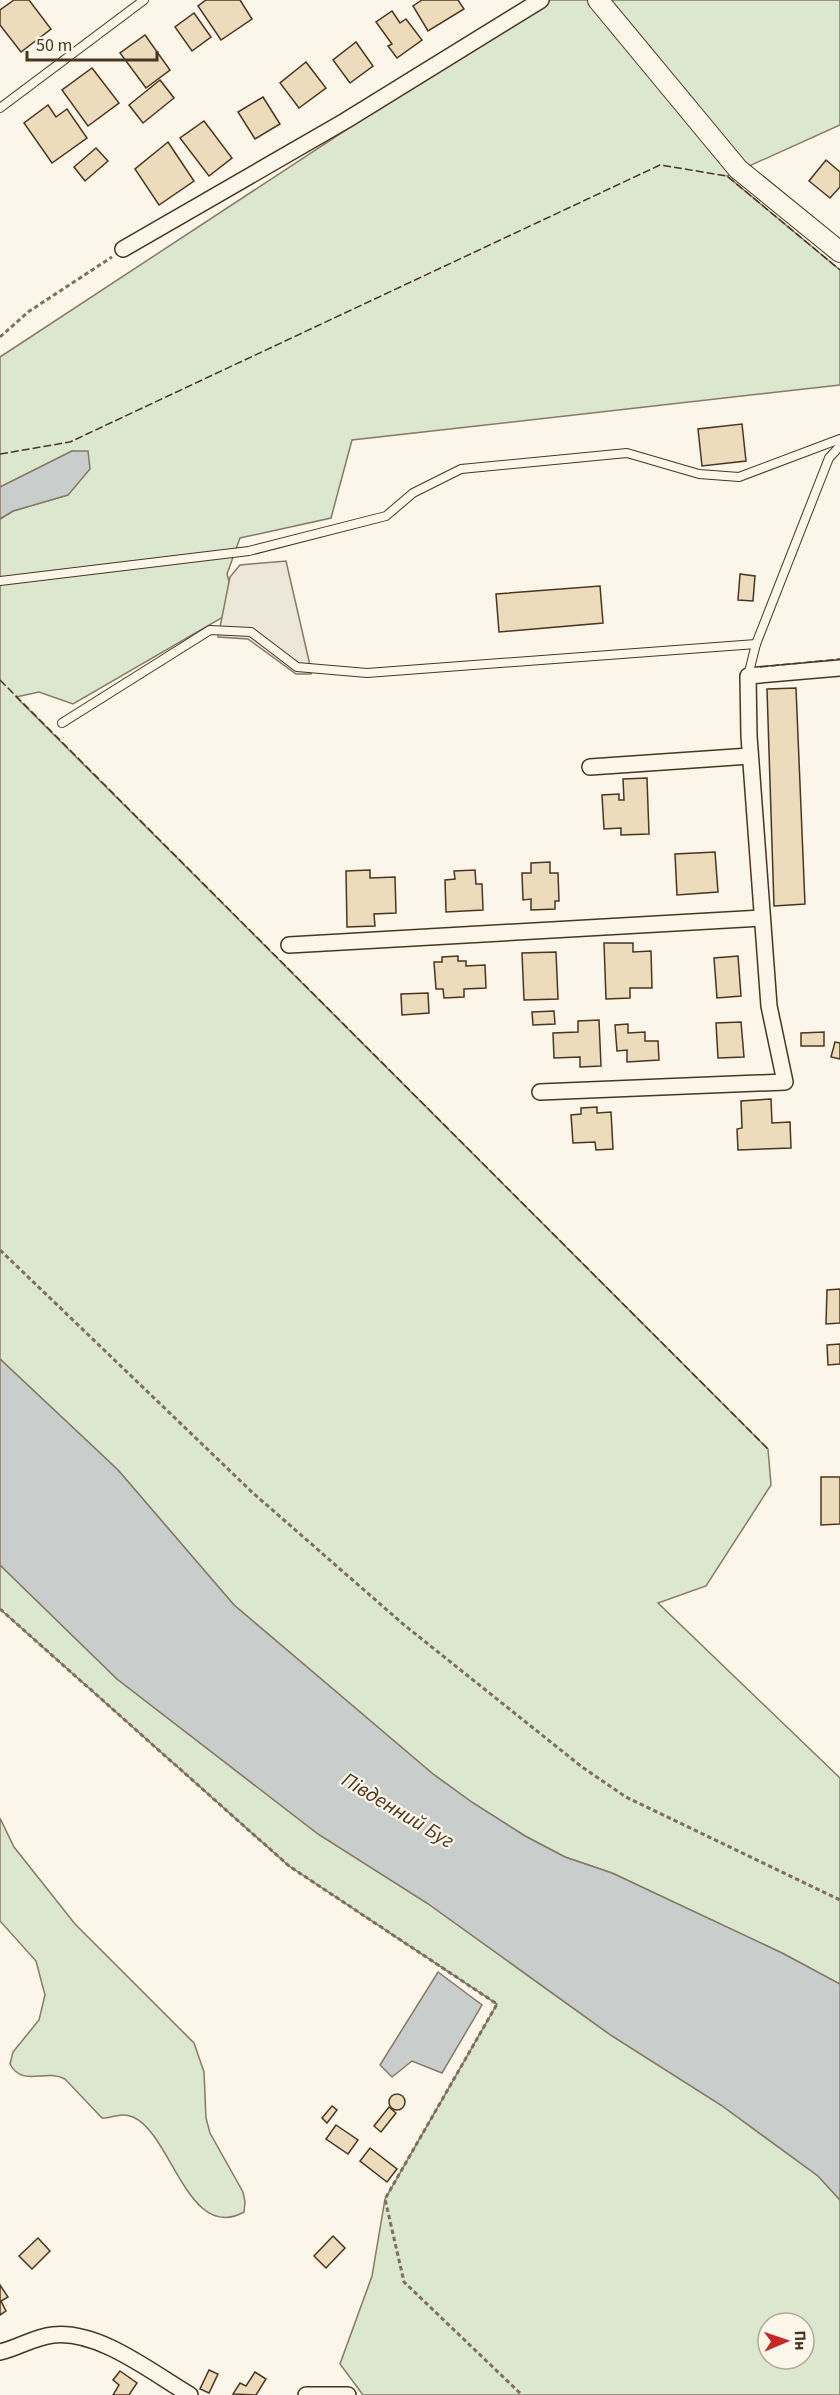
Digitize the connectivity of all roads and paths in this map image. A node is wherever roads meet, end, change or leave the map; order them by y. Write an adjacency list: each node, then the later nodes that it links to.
1 (144, 0): 4 (lane)
2 (541, 0): 5 (street)
3 (598, 0): 6 (street)
4 (0, 108)
5 (123, 249): 7 (path)
6 (840, 252)
7 (0, 338)
8 (840, 439): 10 (lane)
9 (840, 446): 11 (lane)
10 (0, 581)
11 (756, 644): 13 (lane); 14 (lane)
12 (840, 668): 13 (street)
13 (748, 676): 15 (street)
14 (62, 723)
15 (750, 756): 16 (street); 17 (street)
16 (590, 767)
17 (762, 918): 18 (street); 19 (street)
18 (289, 945)
19 (540, 1092)
20 (0, 1250): 22 (path)
21 (0, 1609): 27 (path)
22 (840, 1900)
23 (0, 2352): 24 (street)
24 (190, 2395)
25 (306, 2395): 26 (street)
26 (348, 2395)
27 (522, 2395)

